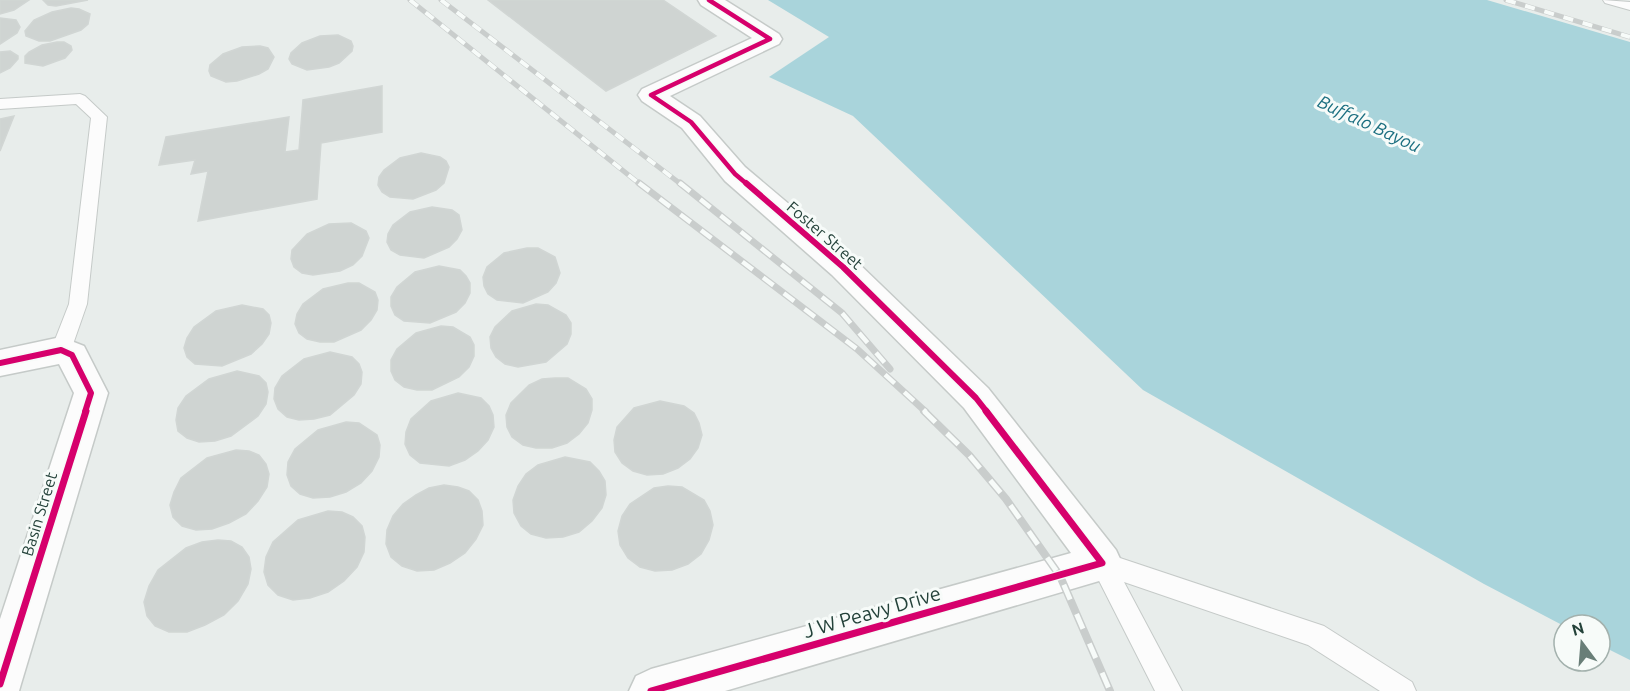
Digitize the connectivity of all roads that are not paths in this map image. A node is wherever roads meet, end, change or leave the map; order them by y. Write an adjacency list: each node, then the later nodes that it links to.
1 (709, 0): 7 (street, Foster Street)
2 (1610, 0): 3 (lane)
3 (1630, 6)
4 (0, 104): 5 (lane)
5 (66, 353): 6 (street); 8 (street, Basin Street)
6 (0, 363)
7 (1102, 563): 9 (street, J W Peavy Drive); 10 (lane); 11 (lane)
8 (0, 684)
9 (651, 691)
10 (1169, 691)
11 (1403, 691)

